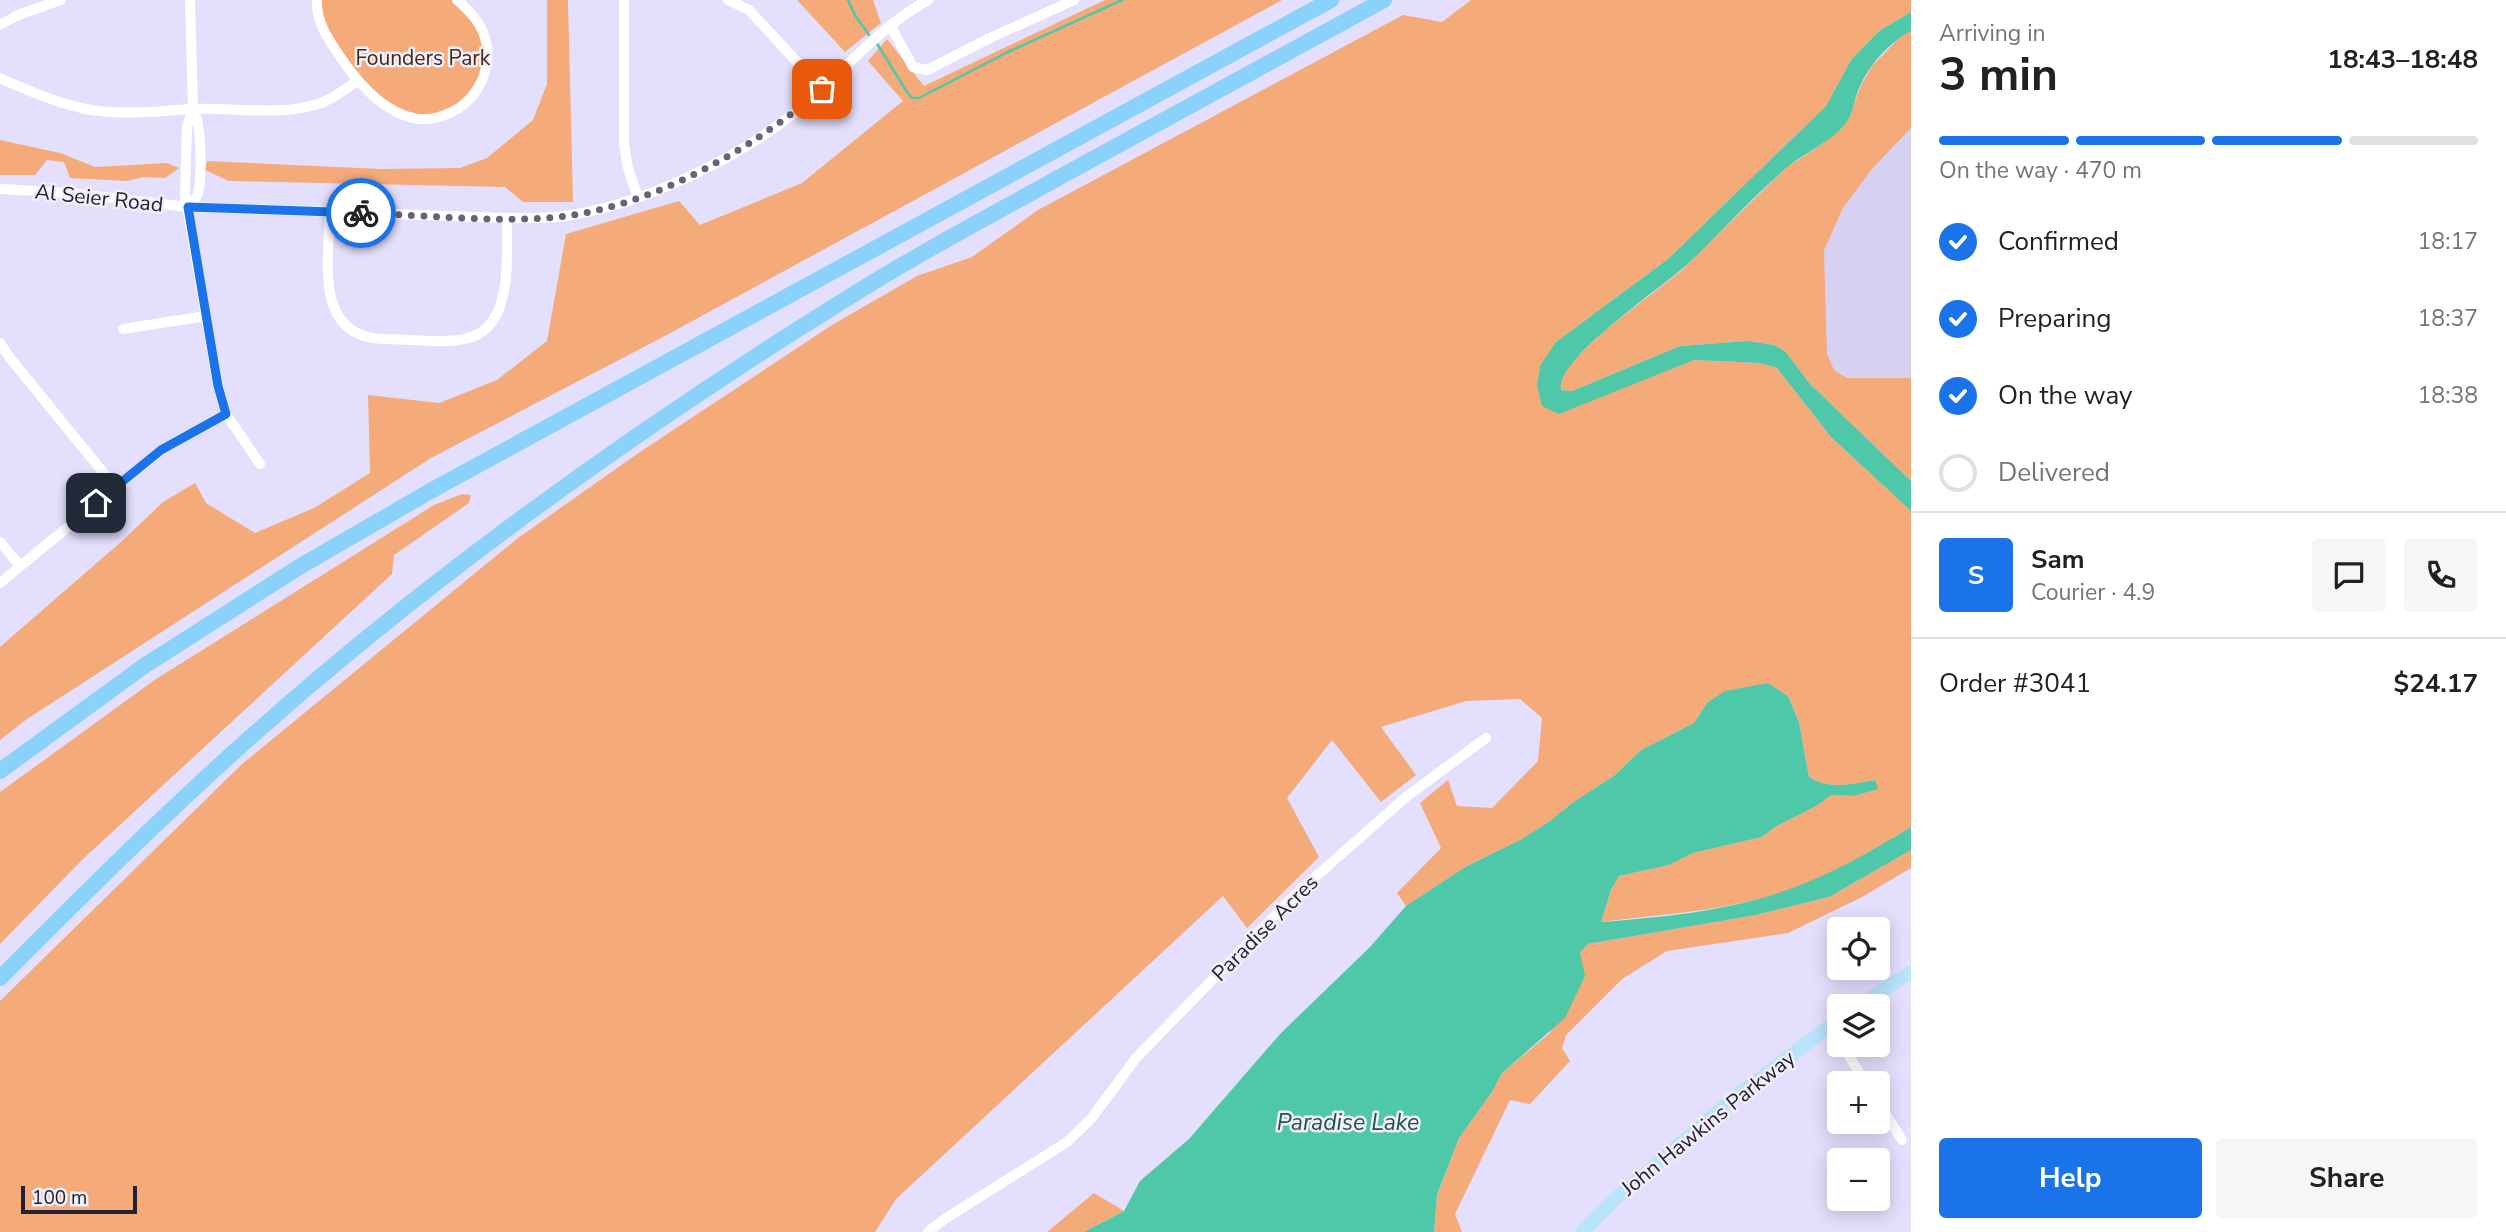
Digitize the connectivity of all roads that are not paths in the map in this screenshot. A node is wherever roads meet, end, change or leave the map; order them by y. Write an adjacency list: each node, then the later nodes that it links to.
1 (61, 0): 11 (street)
2 (190, 0): 16 (street)
3 (317, 0): 14 (street)
4 (457, 0): 14 (street)
5 (624, 0): 18 (street)
6 (728, 0): 15 (street)
7 (929, 0): 12 (street, Al Seier Road)
8 (1074, 0): 12 (street)
9 (1331, 0): 32 (highway)
10 (1384, 0): 34 (highway)
11 (0, 25)
12 (890, 25): 15 (street, Al Seier Road)
13 (0, 78): 16 (street)
14 (358, 80): 16 (street)
15 (822, 89): 18 (street, Al Seier Road)
16 (193, 109): 19 (street)
17 (0, 189): 19 (street, Al Seier Road)
18 (638, 197): 21 (street, Al Seier Road)
19 (188, 207): 20 (street, Al Seier Road); 22 (street)
20 (330, 211): 21 (street, Al Seier Road); 21 (street)
21 (507, 218)
22 (206, 316): 23 (street); 25 (street)
23 (123, 329)
24 (0, 342): 27 (street)
25 (226, 414): 26 (street); 27 (street)
26 (260, 464)
27 (115, 487): 29 (street)
28 (0, 542): 29 (street)
29 (20, 566): 30 (street)
30 (0, 583)
31 (1486, 738): 39 (street, Paradise Acres)
32 (0, 771)
33 (1911, 972): 35 (main road)
34 (0, 978)
35 (1877, 994)
36 (1827, 1028): 40 (main road, John Hawkins Parkway)
37 (1890, 1121): 38 (street)
38 (1902, 1140)
39 (928, 1232)
40 (1581, 1232)

